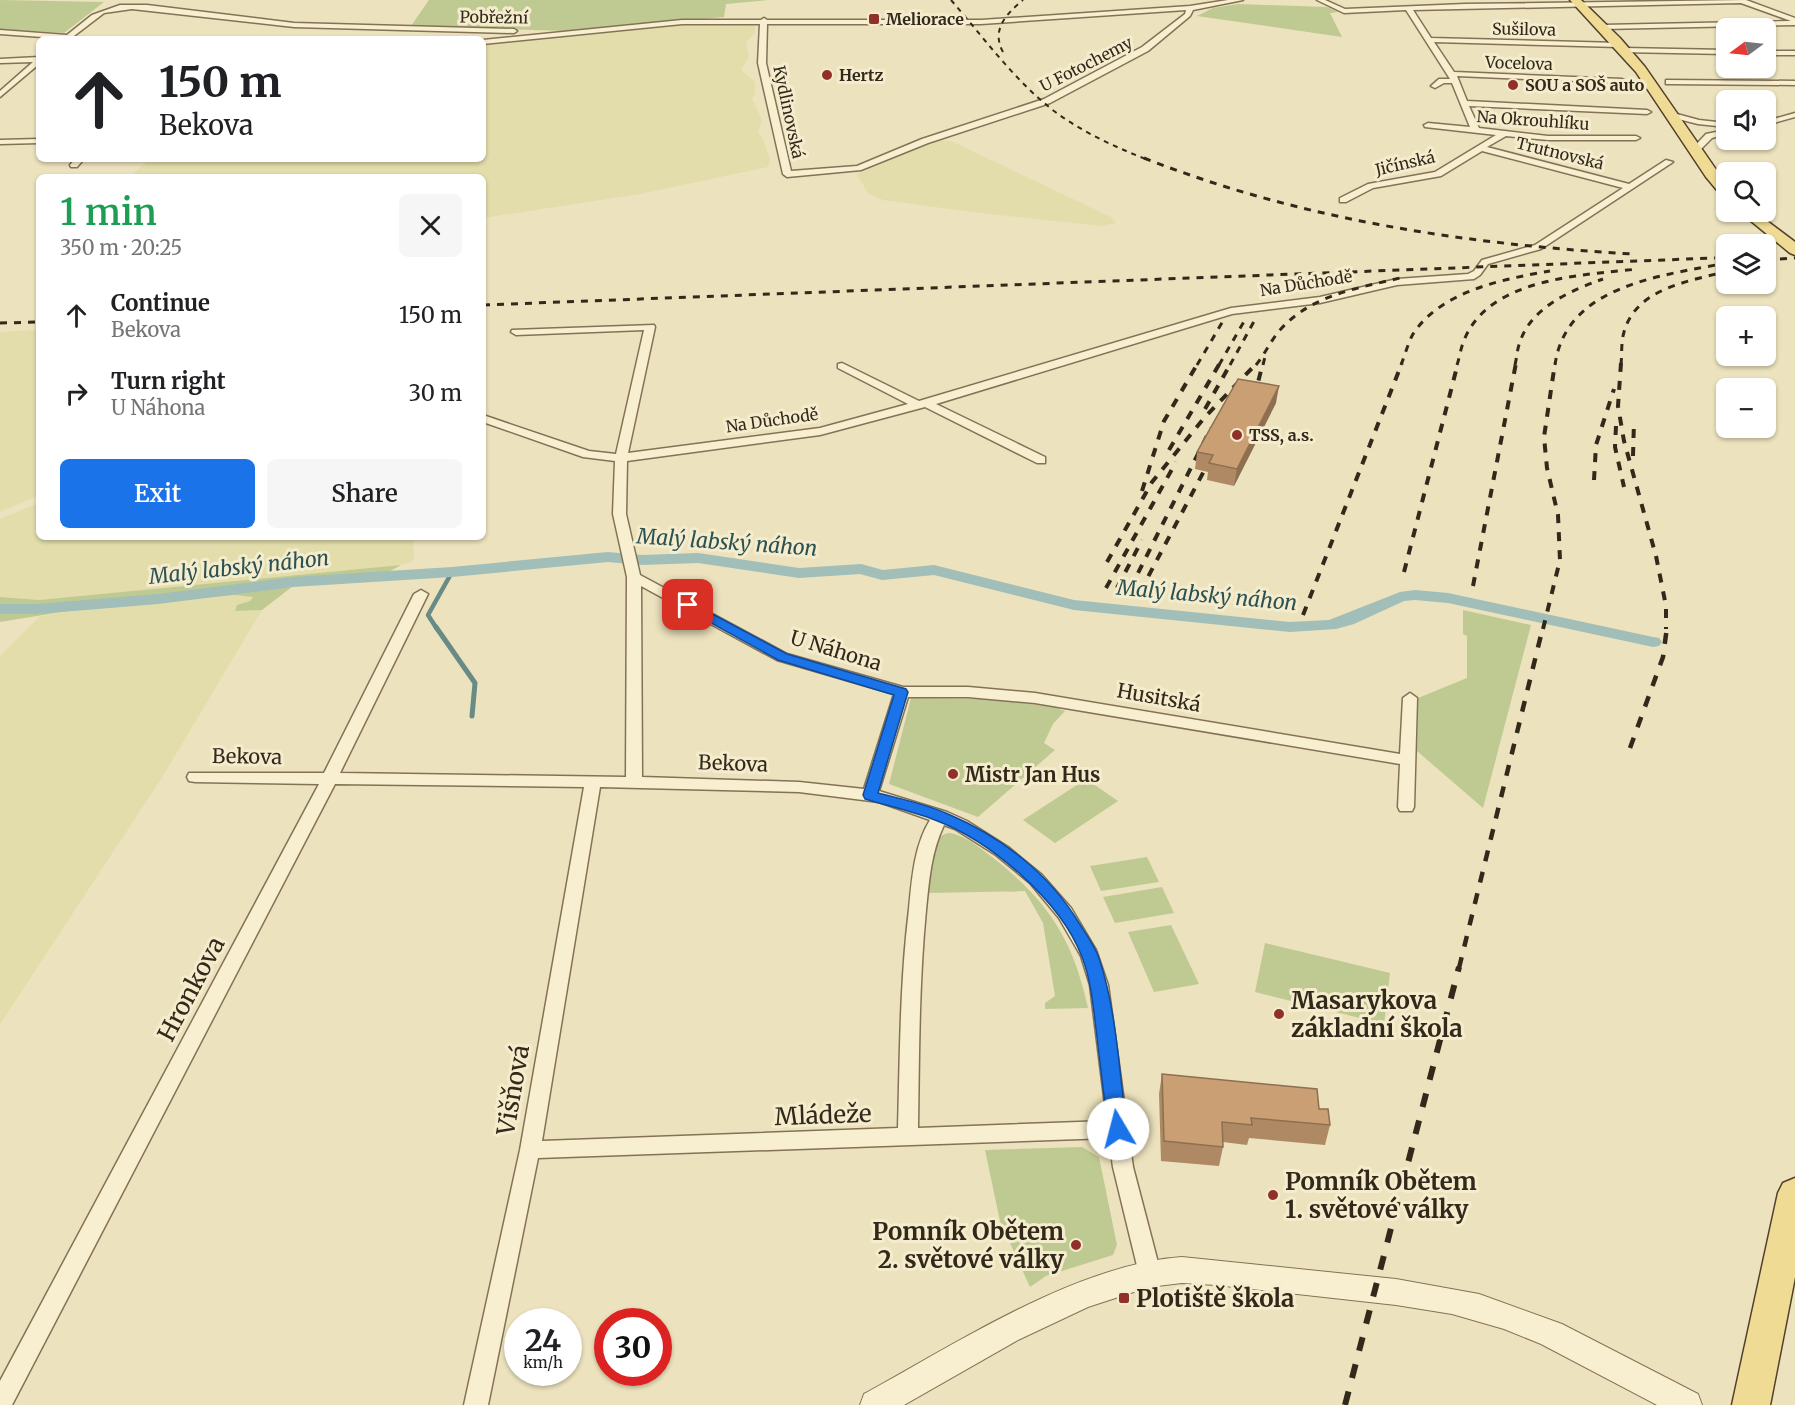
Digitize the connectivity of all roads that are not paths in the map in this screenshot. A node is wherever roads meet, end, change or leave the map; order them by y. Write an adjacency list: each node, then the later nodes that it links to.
1 (1240, 0): 7 (street)
2 (1320, 0): 8 (street)
3 (1456, 0): 6 (street)
4 (1741, 1): 5 (street); 10 (street)
5 (1577, 2): 6 (street); 13 (main road)
6 (1465, 6): 8 (street)
7 (1190, 8): 11 (street); 52 (street, U Fotochemy)
8 (1408, 8): 20 (street)
9 (1786, 8): 10 (street)
10 (1769, 10): 12 (street)
11 (764, 20): 16 (street); 52 (street, Kydlinovská)
12 (1795, 22): 13 (street)
13 (1603, 27): 22 (main road)
14 (410, 28): 16 (street, Pobřežní); 18 (street, Pobřežní); 19 (street)
15 (0, 32): 17 (street)
16 (577, 32): 21 (street)
17 (45, 36)
18 (70, 36)
19 (405, 36)
20 (1430, 40): 22 (street, Sušilova); 29 (street)
21 (486, 42)
22 (1621, 47): 23 (street, Sušilova); 40 (main road)
23 (1716, 52)
24 (1776, 53): 25 (street)
25 (1795, 53)
26 (36, 59): 27 (street)
27 (0, 61)
28 (36, 62): 34 (street)
29 (1453, 77): 30 (street, Vocelova); 33 (street, Vocelova); 35 (street)
30 (1622, 81)
31 (1670, 82): 32 (street)
32 (1795, 83)
33 (1435, 86)
34 (0, 95)
35 (1464, 103): 36 (street); 43 (street)
36 (1647, 112)
37 (1795, 115): 38 (street)
38 (1776, 120)
39 (1428, 125): 43 (street, Na Okrouhlíku)
40 (1681, 125): 41 (street); 42 (street); 50 (main road)
41 (1716, 126)
42 (1716, 129)
43 (1476, 131): 45 (street, Na Okrouhlíku)
44 (1716, 133): 50 (street)
45 (1503, 134): 46 (street, Na Okrouhlíku); 49 (street, Jičínská)
46 (1636, 138)
47 (36, 141): 48 (street)
48 (0, 142)
49 (1481, 148): 54 (street, Trutnovská); 55 (street, Jičínská)
50 (1695, 150): 53 (main road)
51 (1669, 162): 54 (street, Na Důchodě)
52 (787, 174)
53 (1716, 178)
54 (1631, 187): 60 (street, Na Důchodě)
55 (1343, 200)
56 (1759, 222): 57 (main road)
57 (1795, 250)
58 (516, 332): 62 (street)
59 (842, 366): 60 (street)
60 (922, 404): 62 (street, Na Důchodě); 63 (street)
61 (486, 419): 62 (street)
62 (621, 458): 64 (street)
63 (1041, 460)
64 (634, 577): 66 (street, U Náhona); 72 (street)
65 (421, 594): 70 (street, Hronkova)
66 (902, 692): 68 (street, Husitská); 73 (street)
67 (1410, 698): 68 (street)
68 (1408, 760): 74 (street)
69 (195, 777): 70 (street, Bekova)
70 (328, 780): 71 (street, Bekova); 81 (street, Hronkova)
71 (593, 782): 72 (street, Bekova); 78 (street, Višňová)
72 (634, 782): 73 (street, Bekova)
73 (870, 795): 75 (street, Bekova)
74 (1406, 807)
75 (941, 816): 76 (street, Bekova); 77 (street)
76 (1118, 1129): 77 (street, Mládeže); 80 (street, Bekova)
77 (908, 1138): 78 (street, Mládeže)
78 (530, 1150): 82 (street, Višňová)
79 (1795, 1193): 85 (main road)
80 (1150, 1274): 83 (street); 84 (street)
81 (0, 1405)
82 (476, 1405)
83 (875, 1405)
84 (1687, 1405)
85 (1751, 1405)

